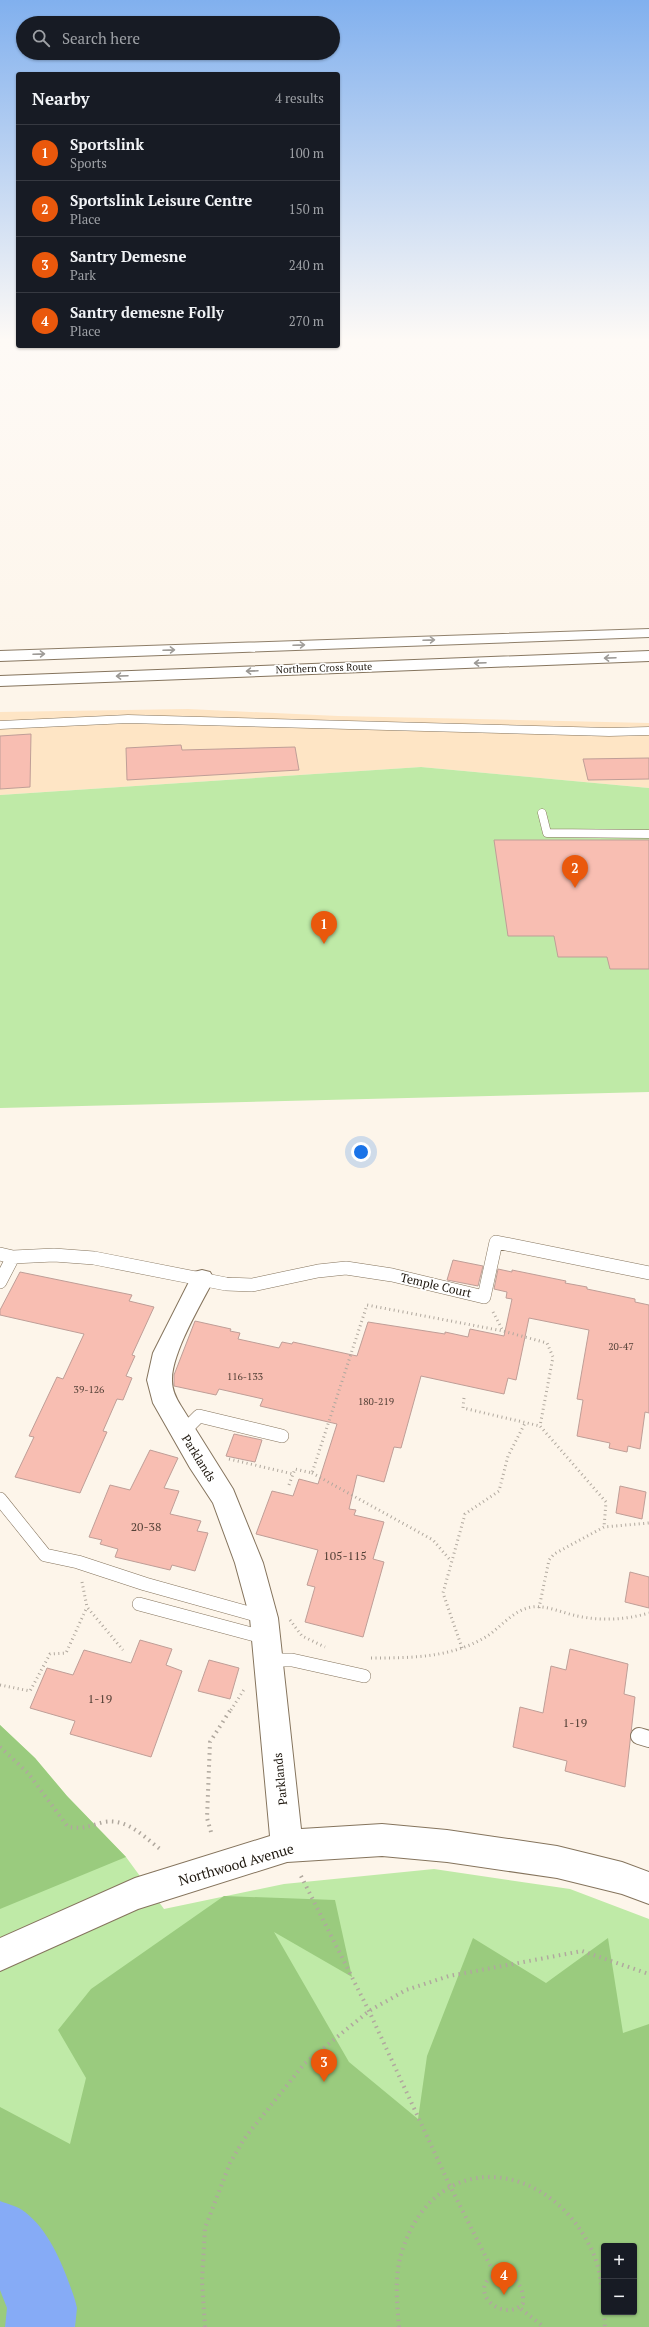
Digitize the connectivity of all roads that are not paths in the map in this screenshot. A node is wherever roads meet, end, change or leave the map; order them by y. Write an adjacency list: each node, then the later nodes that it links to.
1 (649, 633): 2 (main road, Northern Cross Route, one-way to 1)
2 (0, 656)
3 (649, 656): 4 (main road, Northern Cross Route, one-way to 4)
4 (0, 680)
5 (0, 725): 6 (lane)
6 (649, 731)
7 (542, 813): 8 (lane)
8 (649, 834)
9 (0, 1254): 10 (lane)
10 (13, 1257): 12 (lane); 13 (lane)
11 (649, 1273): 12 (lane, Temple Court)
12 (202, 1279): 15 (main road, Parklands)
13 (0, 1282)
14 (282, 1436): 15 (lane)
15 (188, 1441): 18 (main road, Parklands)
16 (0, 1499): 18 (lane)
17 (139, 1604): 18 (lane)
18 (266, 1639): 19 (lane); 20 (main road, Parklands)
19 (364, 1676)
20 (286, 1846): 21 (main road, Northwood Avenue); 22 (main road, Northwood Avenue)
21 (649, 1888)
22 (0, 1955)

